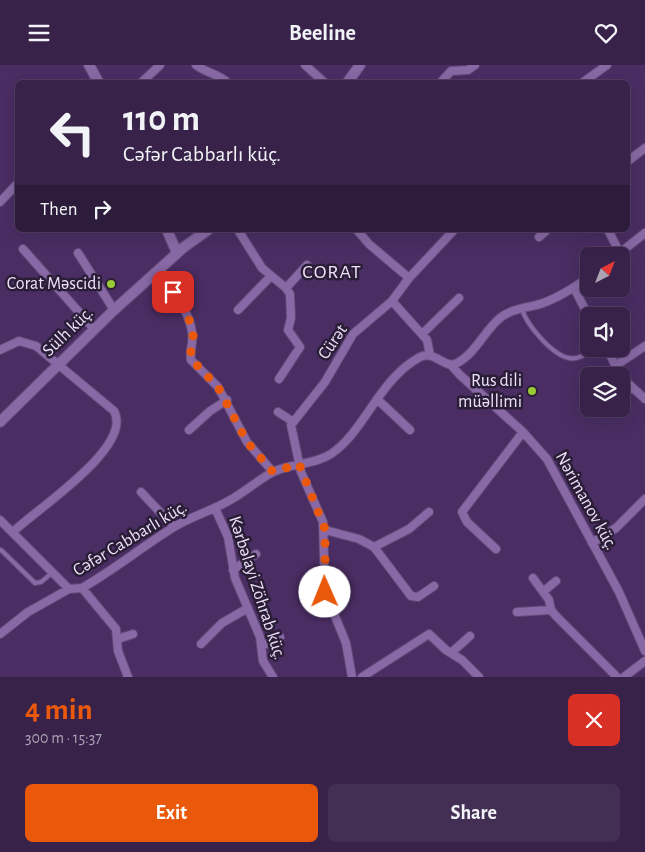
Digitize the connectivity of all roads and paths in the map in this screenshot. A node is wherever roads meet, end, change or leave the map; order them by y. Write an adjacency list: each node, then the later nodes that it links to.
1 (89, 65): 8 (street)
2 (160, 65): 9 (street)
3 (196, 65): 10 (street)
4 (305, 65): 11 (street)
5 (360, 65): 12 (street)
6 (475, 65): 13 (street)
7 (607, 65): 14 (street)
8 (97, 80)
9 (144, 80)
10 (224, 80)
11 (322, 80)
12 (349, 80)
13 (443, 80)
14 (586, 80)
15 (645, 148): 16 (street)
16 (630, 159)
17 (15, 186): 18 (street)
18 (0, 202)
19 (168, 232): 32 (street)
20 (205, 232): 32 (street, Sülh küç.)
21 (239, 232): 35 (street)
22 (359, 232): 36 (street)
23 (452, 232): 36 (street, Cürət)
24 (545, 232): 27 (street)
25 (609, 232): 28 (street)
26 (645, 233): 29 (street)
27 (539, 237)
28 (615, 247)
29 (628, 247)
30 (23, 249): 46 (street)
31 (78, 253): 44 (street)
32 (177, 253): 34 (street, Sülh küç.)
33 (307, 265): 38 (street)
34 (157, 271): 44 (street, Sülh küç.); 60 (street)
35 (271, 276): 38 (street); 45 (street)
36 (409, 278): 41 (street, Cürət)
37 (580, 284): 39 (street)
38 (286, 288): 56 (street)
39 (574, 288): 42 (street); 43 (street)
40 (459, 299): 47 (street)
41 (392, 301): 47 (street); 62 (street, Cürət)
42 (584, 307)
43 (522, 309): 51 (lane); 54 (street)
44 (114, 310): 46 (street, Sülh küç.)
45 (238, 310)
46 (94, 329): 53 (street, Sülh küç.)
47 (422, 334): 50 (street)
48 (645, 346): 55 (street)
49 (0, 350): 53 (street)
50 (430, 355): 54 (street); 58 (street, Cəfər Cabbarlı küç.)
51 (580, 356)
52 (610, 357): 55 (street)
53 (58, 364): 63 (street, Sülh küç.); 76 (street)
54 (452, 365): 66 (street, Nərimanov küç.)
55 (615, 366)
56 (278, 379)
57 (631, 387): 59 (street)
58 (377, 399): 64 (street); 67 (street, Cəfər Cabbarlı küç.)
59 (645, 399)
60 (227, 400): 65 (street); 68 (street)
61 (278, 412): 62 (street)
62 (292, 421): 67 (street)
63 (0, 422)
64 (410, 430)
65 (189, 431)
66 (523, 432): 77 (street, Nərimanov küç.); 79 (street)
67 (299, 464): 68 (street, Cəfər Cabbarlı küç.); 75 (street)
68 (273, 472): 71 (street, Cəfər Cabbarlı küç.)
69 (141, 492): 74 (street)
70 (645, 499): 77 (street)
71 (214, 508): 74 (street, Cəfər Cabbarlı küç.); 82 (street, Kərbəlayi Zöhrab küç.)
72 (429, 512): 78 (street)
73 (0, 520): 76 (street)
74 (174, 527): 87 (street, Cəfər Cabbarlı küç.)
75 (325, 529): 78 (street); 105 (street)
76 (13, 532): 83 (street)
77 (592, 543): 100 (street, Nərimanov küç.)
78 (374, 547): 86 (street)
79 (496, 549)
80 (0, 550): 83 (lane)
81 (256, 554): 82 (street)
82 (233, 570): 90 (street, Kərbəlayi Zöhrab küç.)
83 (52, 573): 88 (street)
84 (533, 578): 89 (street)
85 (556, 581): 89 (street)
86 (434, 587)
87 (82, 588): 88 (street, Cəfər Cabbarlı küç.); 97 (street)
88 (69, 589): 93 (street, Cəfər Cabbarlı küç.)
89 (544, 591): 91 (street)
90 (248, 608): 98 (street); 99 (street, Kərbəlayi Zöhrab küç.)
91 (551, 610): 92 (street); 108 (street)
92 (517, 612)
93 (0, 634)
94 (133, 634): 97 (street)
95 (470, 636): 101 (street)
96 (280, 637): 99 (street)
97 (118, 639): 103 (street)
98 (201, 644)
99 (262, 646): 104 (street, Kərbəlayi Zöhrab küç.)
100 (645, 651)
101 (451, 653): 106 (street); 107 (street)
102 (645, 661): 109 (street)
103 (128, 677)
104 (273, 677)
105 (352, 677)
106 (362, 677)
107 (479, 677)
108 (617, 677)
109 (624, 677)

